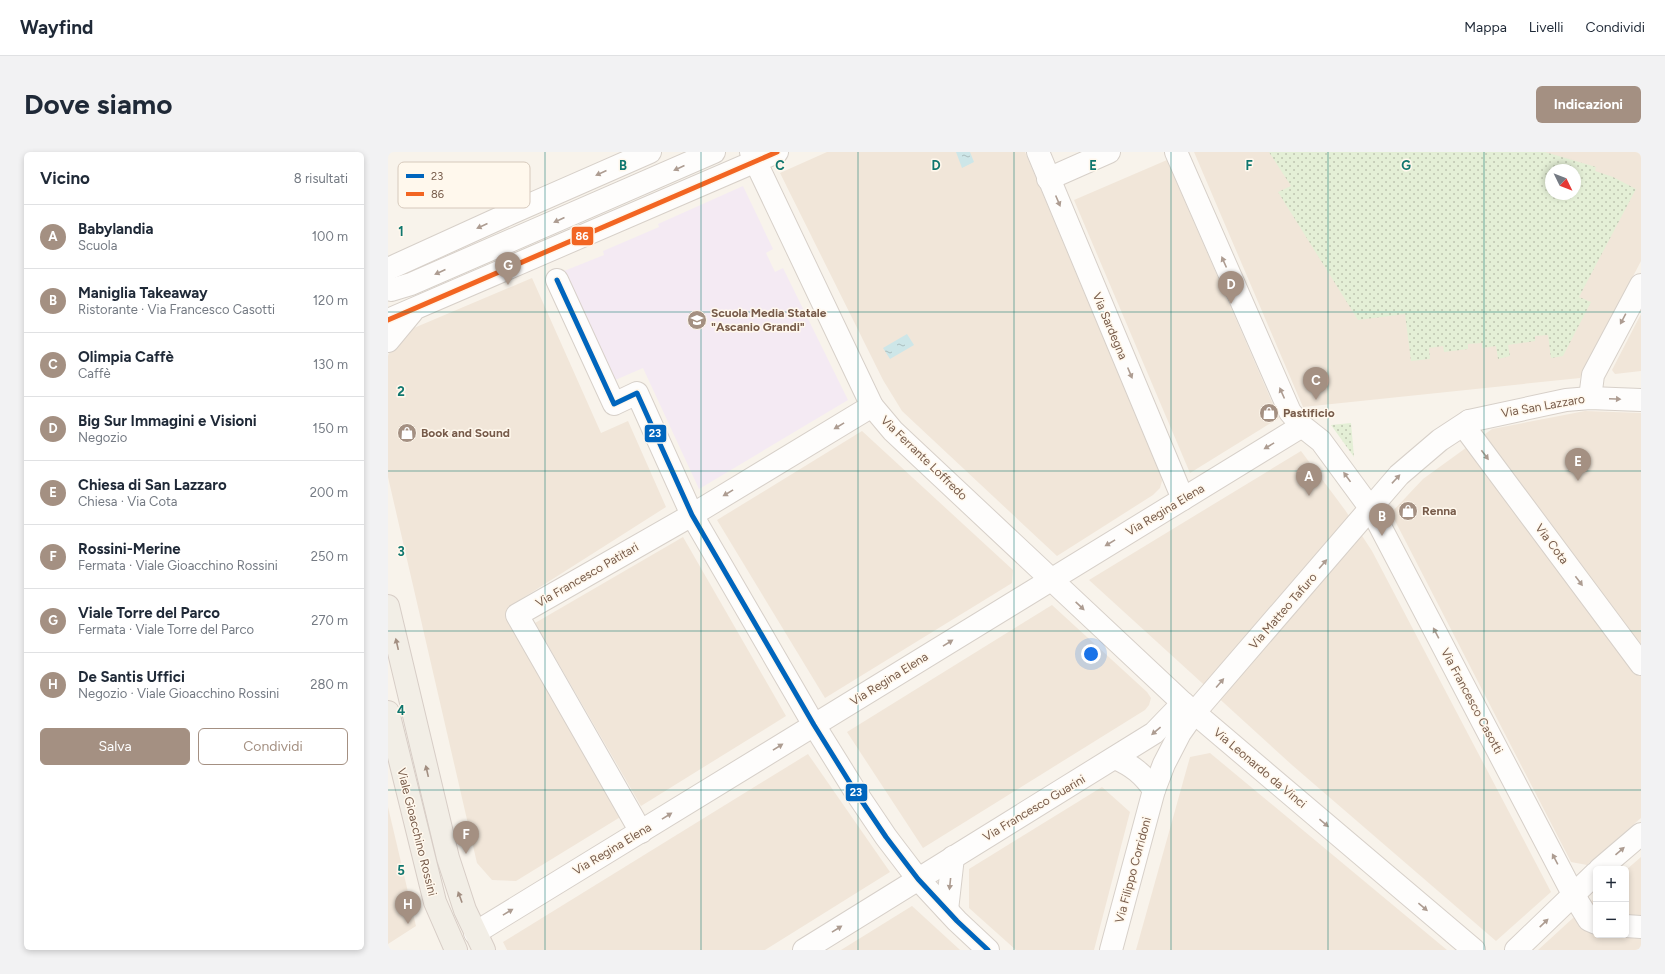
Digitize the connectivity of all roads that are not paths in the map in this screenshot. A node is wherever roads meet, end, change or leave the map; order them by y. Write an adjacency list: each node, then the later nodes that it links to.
1 (650, 152): 9 (street, one-way to 9)
2 (714, 152): 14 (street, one-way to 14)
3 (777, 152): 7 (street)
4 (1038, 152): 8 (street, Via Sardegna)
5 (1109, 152): 8 (street)
6 (1176, 152): 22 (street, Via Francesco Casotti, one-way to 6)
7 (753, 157): 15 (street); 20 (street, Via Ferrante Loffredo)
8 (1048, 179): 23 (street, Via Sardegna, one-way to 23)
9 (530, 205)
10 (522, 208): 11 (street, one-way to 11)
11 (388, 269)
12 (557, 280): 25 (street)
13 (1641, 285): 18 (street, one-way to 18)
14 (388, 289)
15 (414, 310): 16 (street); 17 (street)
16 (388, 320)
17 (388, 341)
18 (1590, 398): 19 (street, Via San Lazzaro, one-way to 19); 21 (street, Via San Lazzaro)
19 (1641, 400)
20 (872, 406): 25 (street, Via Francesco Patitari, one-way to 25); 26 (street, Via Ferrante Loffredo)
21 (1469, 421): 24 (street, Via Matteo Tafuro, one-way to 21); 28 (street, Via Cota, one-way to 28)
22 (1302, 426): 23 (street, Via Regina Elena, one-way to 23); 24 (street, Via Francesco Casotti, one-way to 22)
23 (1183, 499): 26 (street, Via Regina Elena, one-way to 26)
24 (1370, 509): 29 (street, Via Matteo Tafuro, one-way to 24); 40 (street, Via Francesco Casotti, one-way to 24)
25 (692, 515): 31 (street); 34 (street, Via Francesco Patitari)
26 (1052, 579): 29 (street, Via Leonardo da Vinci, one-way to 29); 31 (street, Via Regina Elena, one-way to 26)
27 (388, 606): 45 (main road, Viale Gioacchino Rossini, one-way to 27)
28 (1641, 664)
29 (1189, 708): 32 (street, Via Francesco Guarini, one-way to 32); 33 (street, Via Filippo Corridoni); 50 (street, Via Leonardo da Vinci, one-way to 50)
30 (388, 712): 46 (main road, Viale Gioacchino Rossini)
31 (814, 725): 34 (street, Via Regina Elena, one-way to 31); 39 (street)
32 (1115, 758): 33 (street); 36 (street, Via Francesco Guarini)
33 (1154, 790): 49 (street, Via Filippo Corridoni)
34 (641, 832): 45 (street, Via Regina Elena, one-way to 34)
35 (1641, 834): 37 (street, one-way to 35)
36 (953, 857): 39 (street, Via Francesco Guarini); 41 (street, one-way to 41)
37 (1604, 866)
38 (1593, 876): 40 (street)
39 (918, 878): 41 (street); 47 (street, Via Francesco Guarini, one-way to 39)
40 (1573, 894): 42 (street, Via Francesco Casotti); 51 (street, one-way to 40)
41 (947, 910): 48 (street)
42 (1593, 922)
43 (1629, 926): 44 (street)
44 (1641, 927)
45 (479, 941): 46 (main road)
46 (451, 948)
47 (804, 950)
48 (988, 950)
49 (1111, 950)
50 (1474, 950)
51 (1516, 950)

